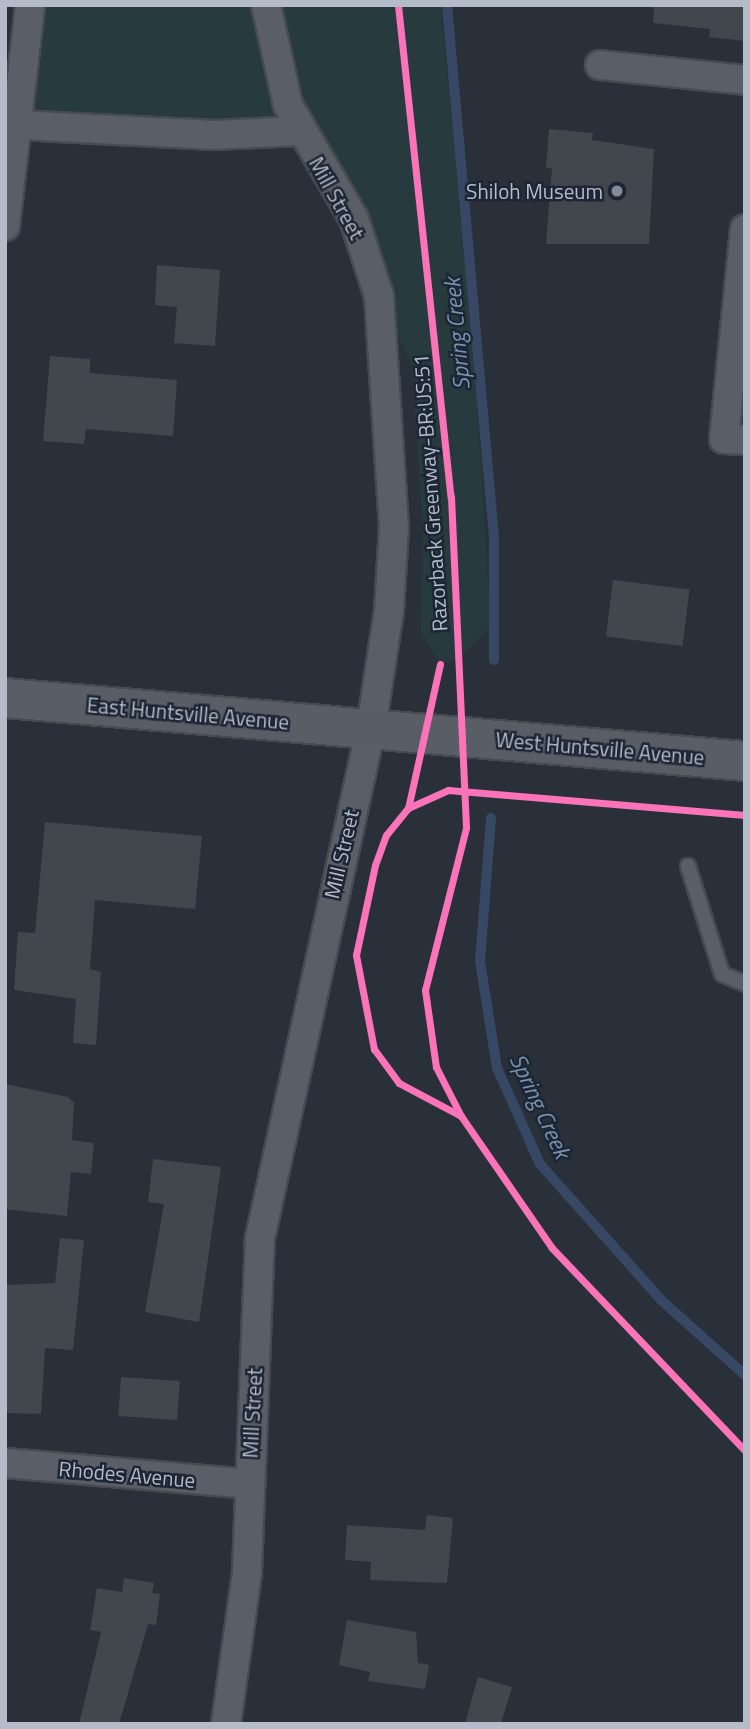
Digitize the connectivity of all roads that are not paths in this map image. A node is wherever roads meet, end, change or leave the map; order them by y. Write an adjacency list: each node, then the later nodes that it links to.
1 (30, 5): 5 (street)
2 (266, 5): 6 (street, Mill Street)
3 (600, 65): 4 (street)
4 (745, 80)
5 (18, 125): 6 (street); 7 (street)
6 (299, 131): 11 (street, Mill Street)
7 (5, 226)
8 (745, 229): 9 (street)
9 (735, 439)
10 (5, 698): 11 (main road, East Huntsville Avenue)
11 (371, 728): 12 (main road, West Huntsville Avenue); 16 (street, Mill Street)
12 (745, 761)
13 (688, 866): 14 (lane)
14 (745, 984)
15 (5, 1463): 16 (street, Rhodes Avenue)
16 (248, 1484): 17 (street, Mill Street)
17 (226, 1724)

